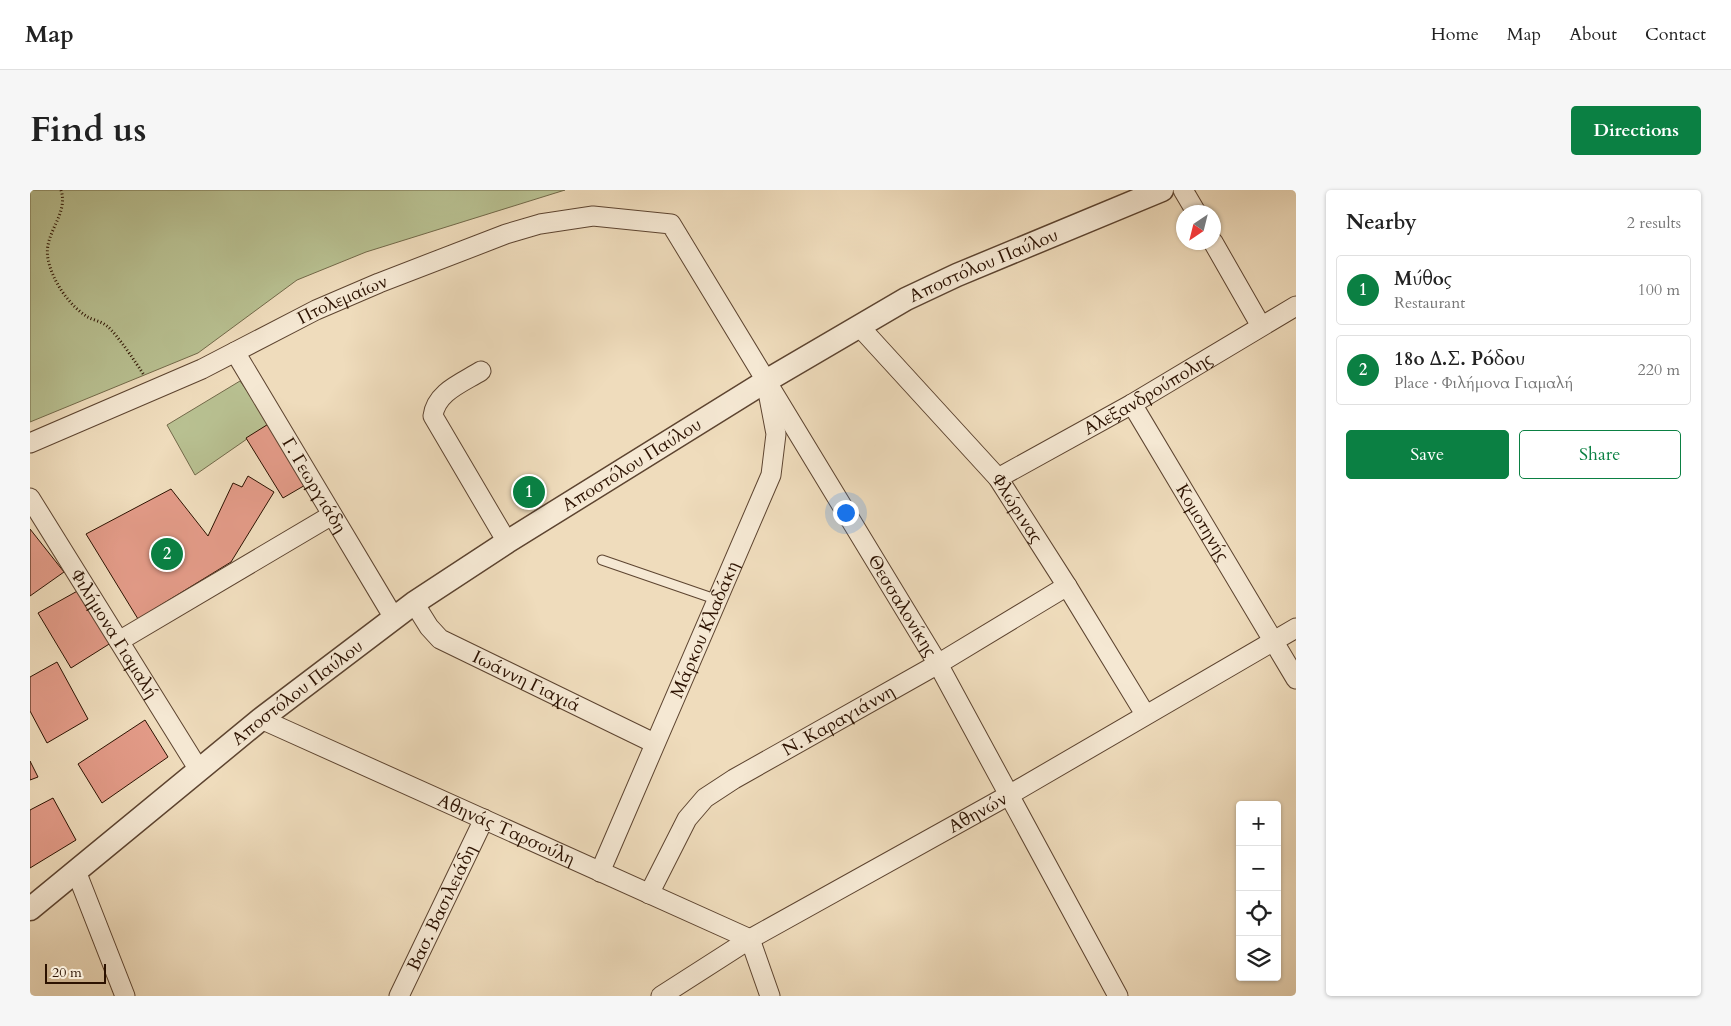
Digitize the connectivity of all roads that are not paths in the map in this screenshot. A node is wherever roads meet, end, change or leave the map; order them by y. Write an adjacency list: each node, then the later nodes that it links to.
1 (1162, 190): 7 (street, Αποστόλου Παύλου)
2 (1183, 190): 3 (street)
3 (1192, 205)
4 (671, 224): 9 (street, Πτολεμαίων); 11 (street, Θεσσαλονίκης)
5 (1218, 250): 8 (street)
6 (1296, 306): 8 (street, Αλεξανδρούπολης)
7 (859, 326): 11 (street, Αποστόλου Παύλου); 14 (street, Φλώρινας)
8 (1261, 326): 12 (street, Αλεξανδρούπολης)
9 (235, 352): 13 (street, Πτολεμαίων); 16 (street, Γ. Γεωργιάδη)
10 (481, 371): 17 (street)
11 (766, 381): 17 (street, Αποστόλου Παύλου); 20 (street, Μάρκου Κλαδάκη); 26 (street, Θεσσαλονίκης)
12 (1132, 404): 14 (street, Αλεξανδρούπολης); 24 (street, Κομοτηνής)
13 (30, 443)
14 (998, 478): 19 (street, Φλώρινας)
15 (30, 498): 25 (street, Φιλήμονα Γιαμαλή)
16 (332, 515): 22 (street, Γ. Γεωργιάδη); 25 (street)
17 (506, 542): 21 (street, Αποστόλου Παύλου)
18 (602, 560): 20 (lane)
19 (1067, 586): 26 (street, Ν. Καραγιάννη); 28 (street, Φλώρινας)
20 (718, 600): 30 (street, Μάρκου Κλαδάκη)
21 (414, 603): 22 (street, Αποστόλου Παύλου); 30 (street, Ιωάννη Γιαχιά)
22 (394, 618): 29 (street, Αποστόλου Παύλου)
23 (1296, 628): 24 (street, Αθηνών)
24 (1274, 640): 27 (street, Κομοτηνής); 28 (street, Αθηνών)
25 (119, 641): 31 (street, Φιλήμονα Γιαμαλή)
26 (938, 664): 32 (street, Θεσσαλονίκης); 36 (street, Ν. Καραγιάννη)
27 (1296, 679)
28 (1145, 714): 32 (street, Αθηνών)
29 (261, 719): 31 (street, Αποστόλου Παύλου); 33 (street, Αθηνάς Ταρσούλη)
30 (654, 743): 35 (street, Μάρκου Κλαδάκη)
31 (199, 770): 34 (street, Αποστόλου Παύλου)
32 (1009, 795): 38 (street, Αθηνών); 43 (street, Θεσσαλονίκης)
33 (484, 819): 35 (street, Αθηνάς Ταρσούλη); 40 (street, Βασ. Βασιλειάδη)
34 (76, 871): 37 (street, Αποστόλου Παύλου); 39 (street)
35 (600, 872): 36 (street, Αθηνάς Ταρσούλη)
36 (649, 894): 38 (street, Αθηνάς Ταρσούλη)
37 (30, 909)
38 (750, 939): 41 (street, Αθηνών); 42 (street)
39 (125, 996)
40 (399, 996)
41 (661, 996)
42 (770, 996)
43 (1118, 996)

